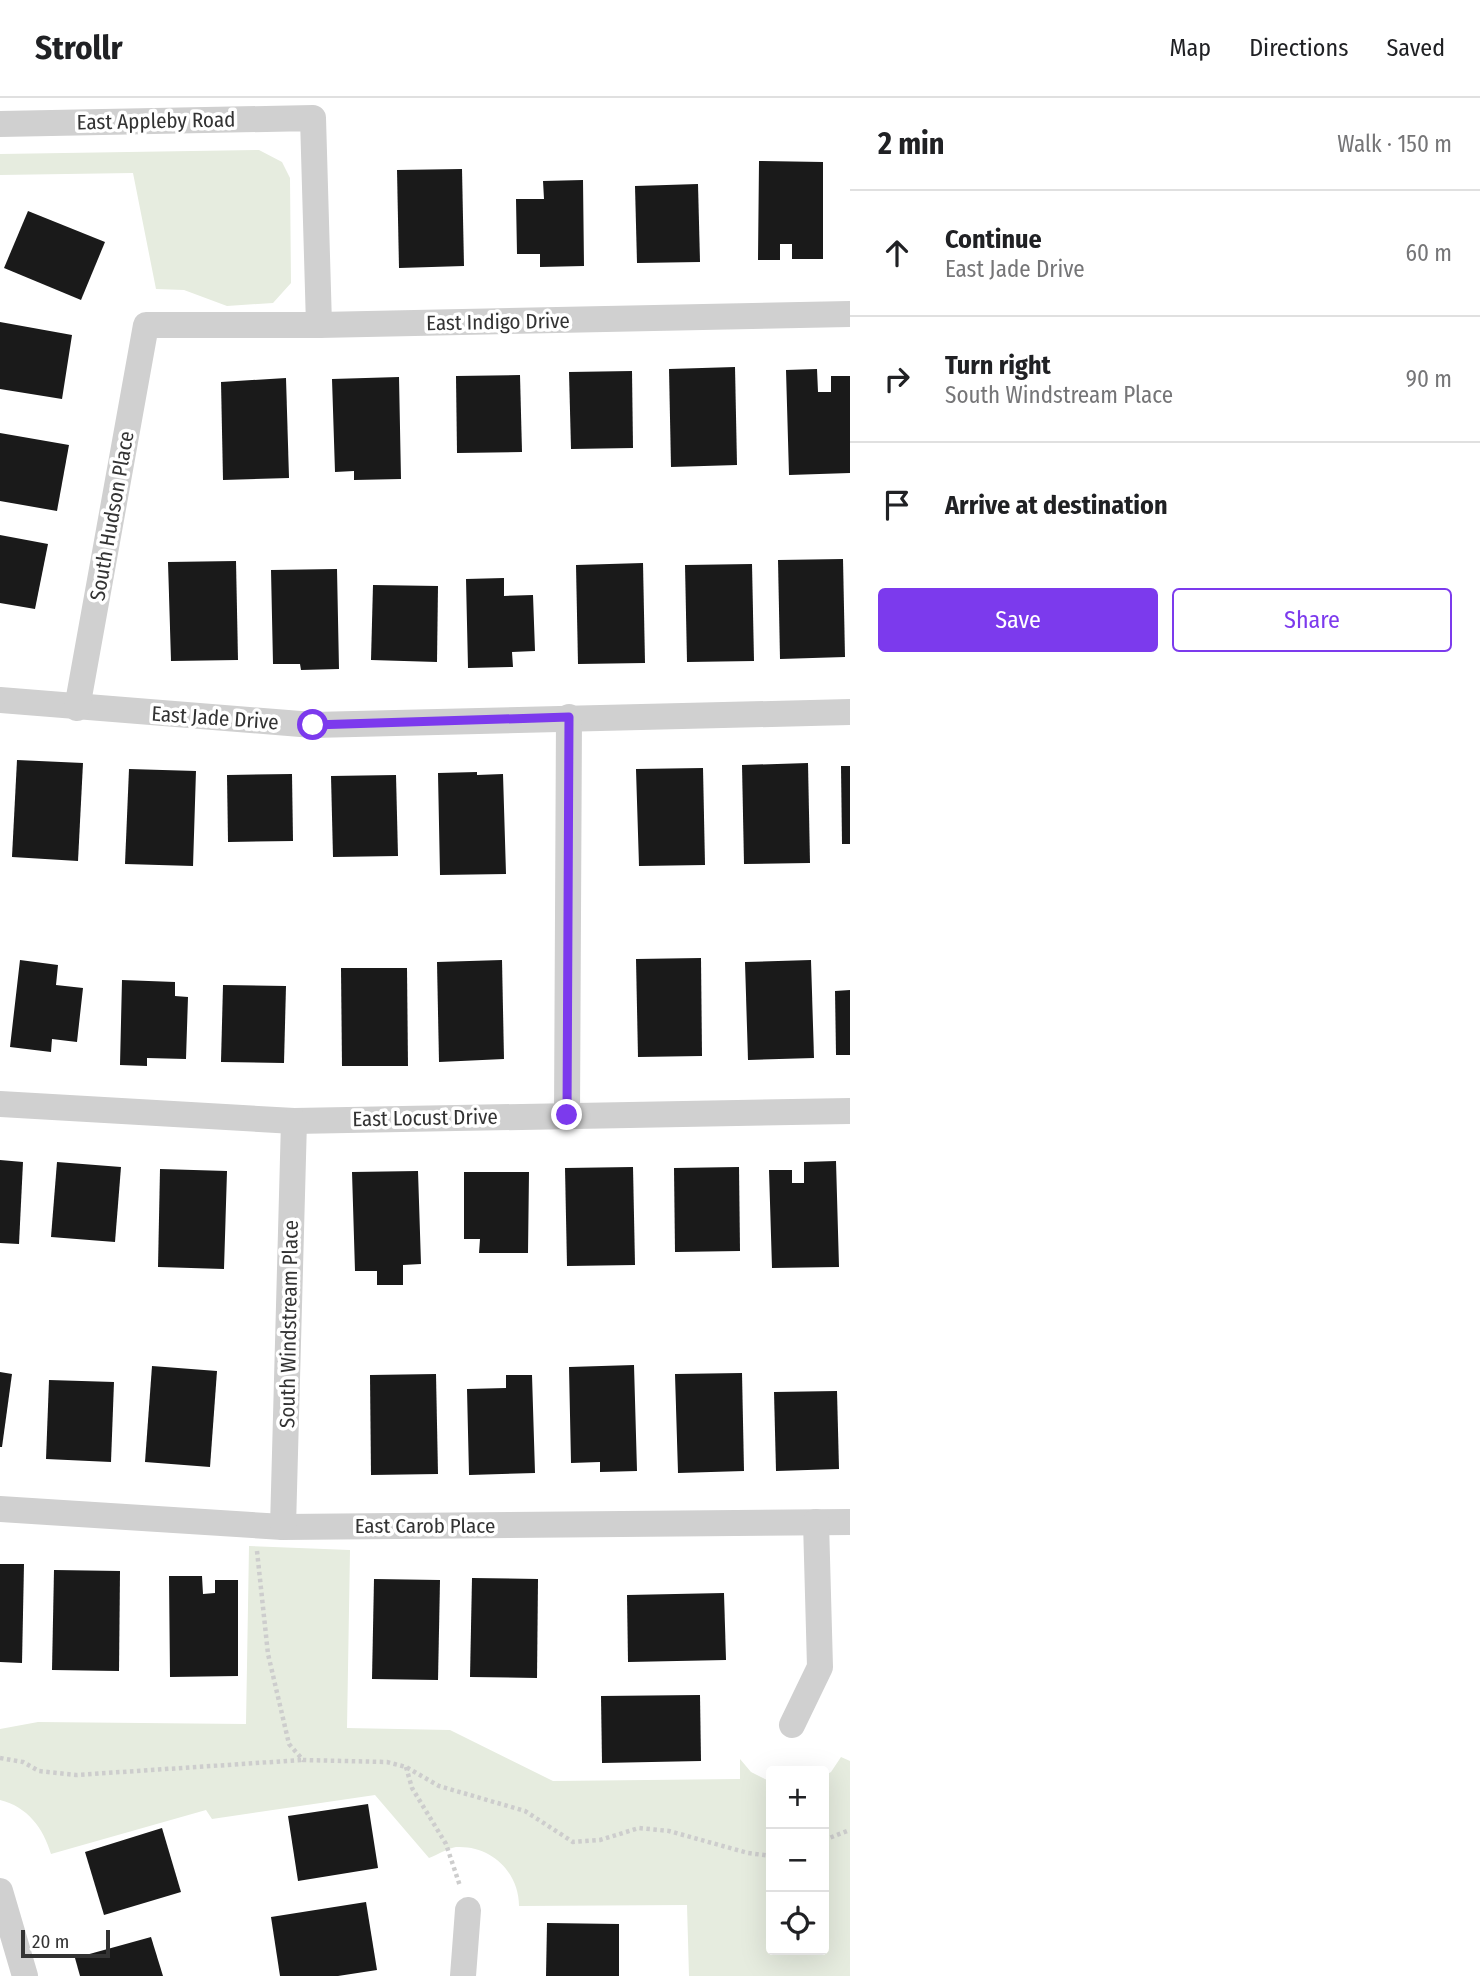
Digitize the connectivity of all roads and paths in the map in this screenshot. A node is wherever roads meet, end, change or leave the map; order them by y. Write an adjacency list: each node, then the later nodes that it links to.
1 (0, 124): 4 (street, East Appleby Road)
2 (850, 314): 4 (street, East Indigo Drive)
3 (146, 325): 4 (street, East Indigo Drive); 6 (street, South Hudson Place)
4 (318, 325)
5 (0, 700): 6 (street, East Jade Drive)
6 (78, 708): 8 (street, East Jade Drive)
7 (850, 712): 8 (street, East Jade Drive)
8 (569, 717): 11 (street)
9 (0, 1104): 12 (street, East Locust Drive)
10 (850, 1111): 11 (street, East Locust Drive)
11 (567, 1115): 12 (street, East Locust Drive)
12 (294, 1121): 16 (street, South Windstream Place)
13 (0, 1509): 16 (street, East Carob Place)
14 (816, 1522): 15 (street, East Carob Place); 16 (street, East Carob Place); 17 (street)
15 (850, 1522)
16 (271, 1526): 19 (path)
17 (792, 1725)
18 (0, 1758): 19 (path)
19 (303, 1760): 20 (path)
20 (406, 1766): 23 (path); 25 (path)
21 (850, 1830): 22 (path)
22 (829, 1838)
23 (766, 1855)
24 (0, 1891): 26 (street)
25 (468, 1910): 27 (street)
26 (25, 1976)
27 (463, 1976)

